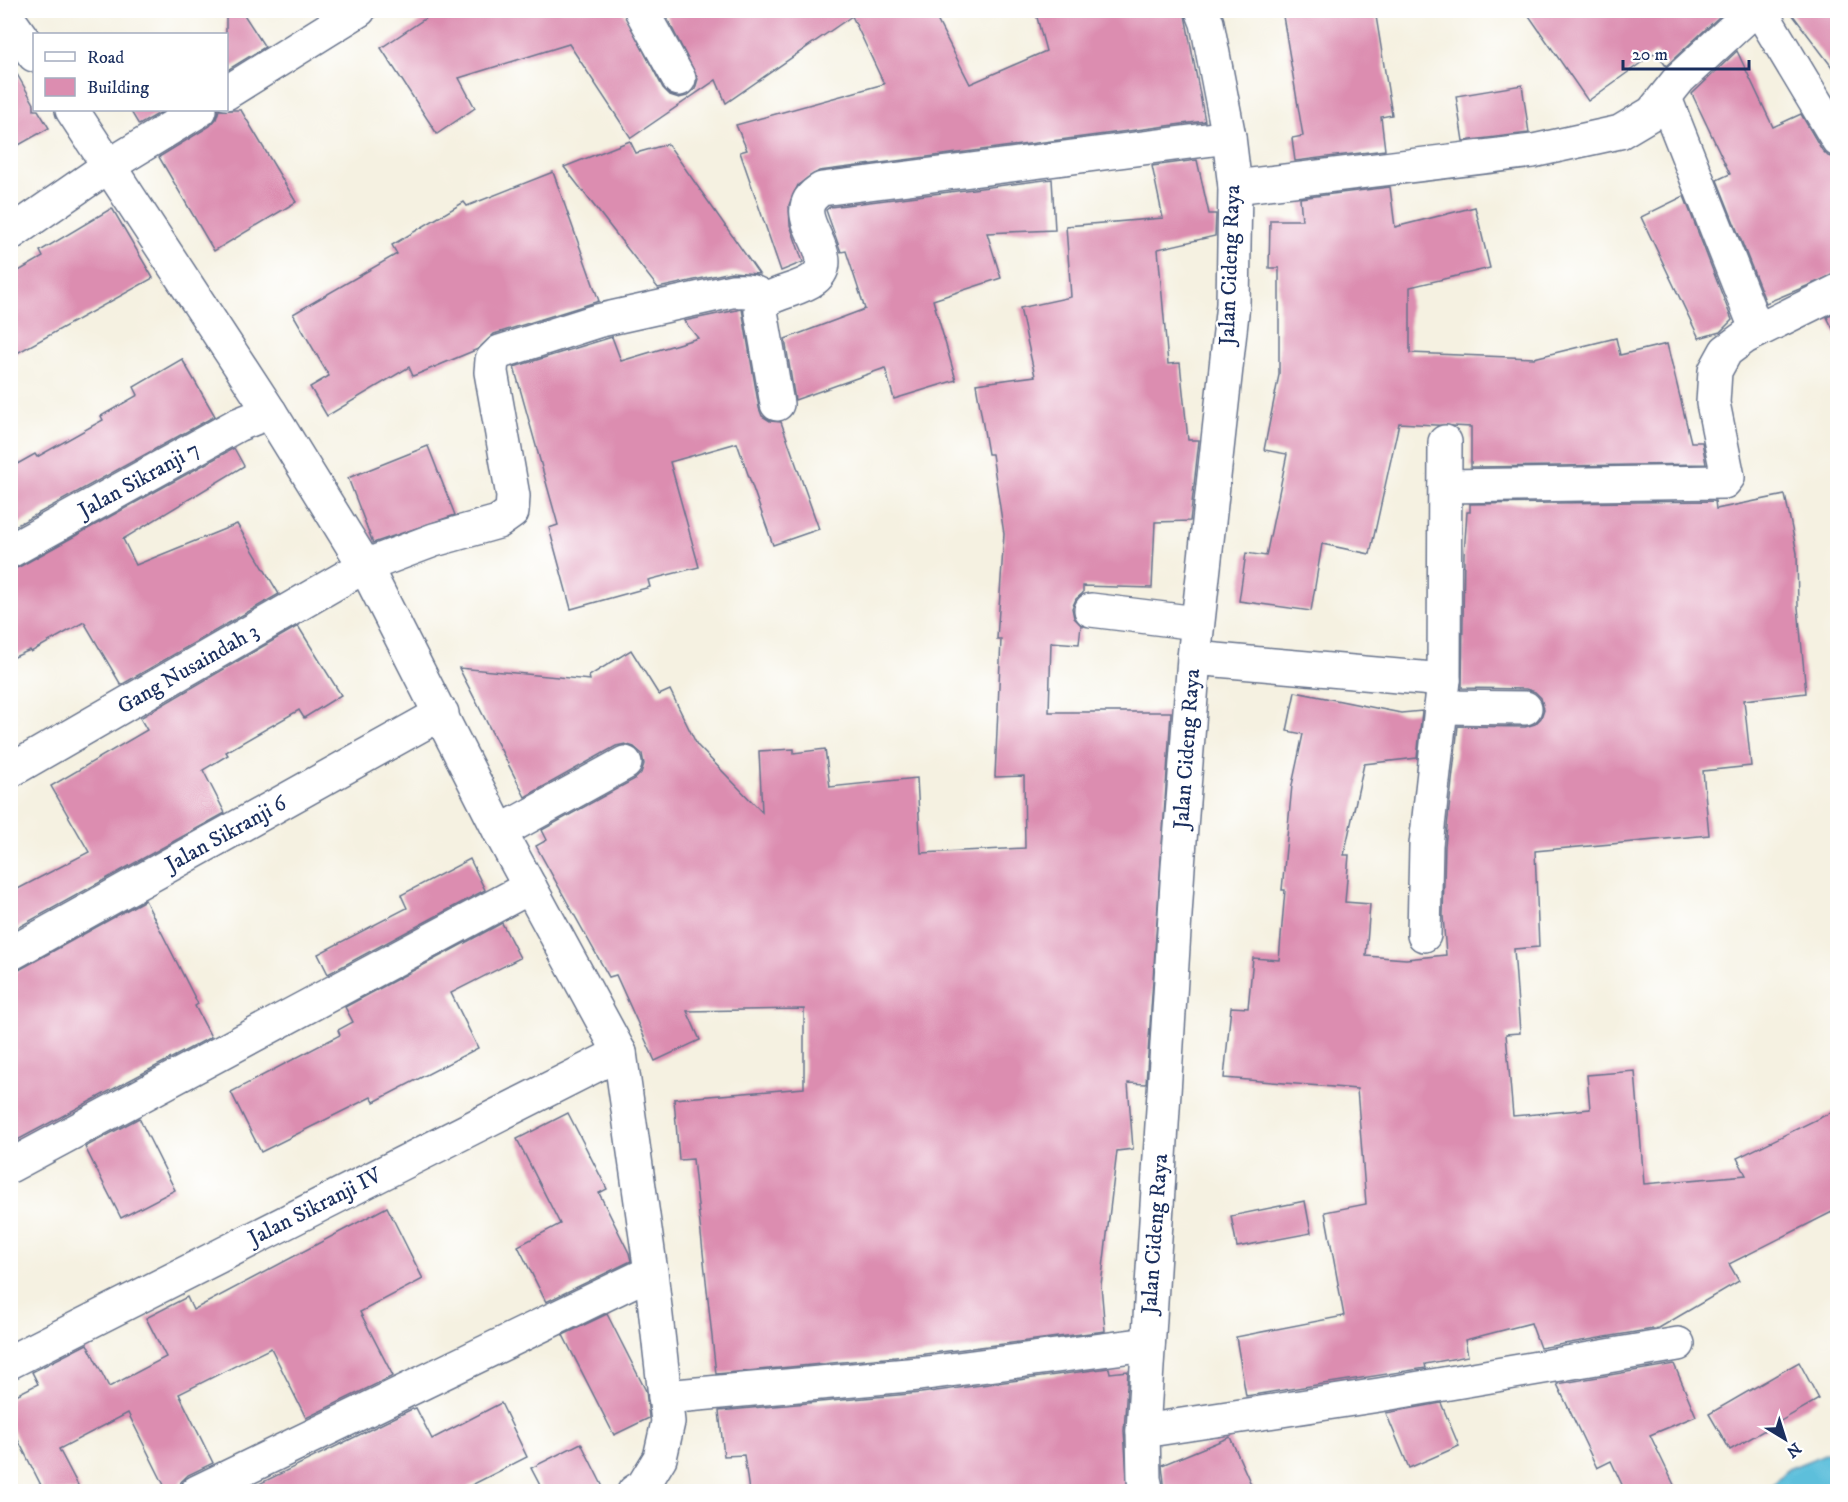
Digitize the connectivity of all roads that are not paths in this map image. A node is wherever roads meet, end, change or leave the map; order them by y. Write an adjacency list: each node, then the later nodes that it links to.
1 (359, 10): 9 (street)
2 (640, 10): 8 (street)
3 (1202, 10): 13 (street, Jalan Cideng Raya)
4 (1754, 10): 10 (street)
5 (1760, 10): 14 (street)
6 (10, 21): 7 (street)
7 (33, 55)
8 (680, 79)
9 (228, 92)
10 (1665, 98): 16 (street); 20 (street)
11 (73, 111): 15 (street)
12 (198, 111): 15 (street)
13 (1229, 136): 16 (street, Jalan Cideng Raya); 19 (street)
14 (1838, 140)
15 (110, 165): 17 (street); 22 (street)
16 (1235, 187): 28 (street, Jalan Cideng Raya)
17 (10, 234)
18 (1838, 291): 20 (street)
19 (766, 300): 21 (street); 26 (street, Gang Nusaindah 3)
20 (1757, 331): 24 (street)
21 (777, 404)
22 (270, 412): 25 (street, Jalan Sikranji 7); 26 (street)
23 (1445, 442): 24 (street)
24 (1445, 486): 30 (street)
25 (10, 551)
26 (366, 566): 32 (street); 34 (street, Gang Nusaindah 3)
27 (1091, 610): 28 (street)
28 (1197, 623): 29 (street, Jalan Cideng Raya)
29 (1194, 658): 30 (street); 42 (street, Jalan Cideng Raya)
30 (1443, 694): 31 (street); 37 (street)
31 (1525, 708)
32 (442, 713): 35 (street); 38 (street, Jalan Sikranji 6)
33 (625, 763): 35 (street)
34 (10, 771)
35 (500, 832): 36 (street)
36 (530, 887): 39 (street); 40 (street)
37 (1424, 935)
38 (10, 954)
39 (620, 1053): 41 (street); 44 (street, Jalan Sikranji IV)
40 (10, 1166)
41 (651, 1272): 45 (street); 47 (street)
42 (1148, 1344): 45 (street); 46 (street, Jalan Cideng Raya)
43 (1677, 1344): 46 (street)
44 (10, 1362)
45 (665, 1397): 48 (street)
46 (1143, 1431): 49 (street, Jalan Cideng Raya)
47 (197, 1491)
48 (633, 1491)
49 (1148, 1491)

